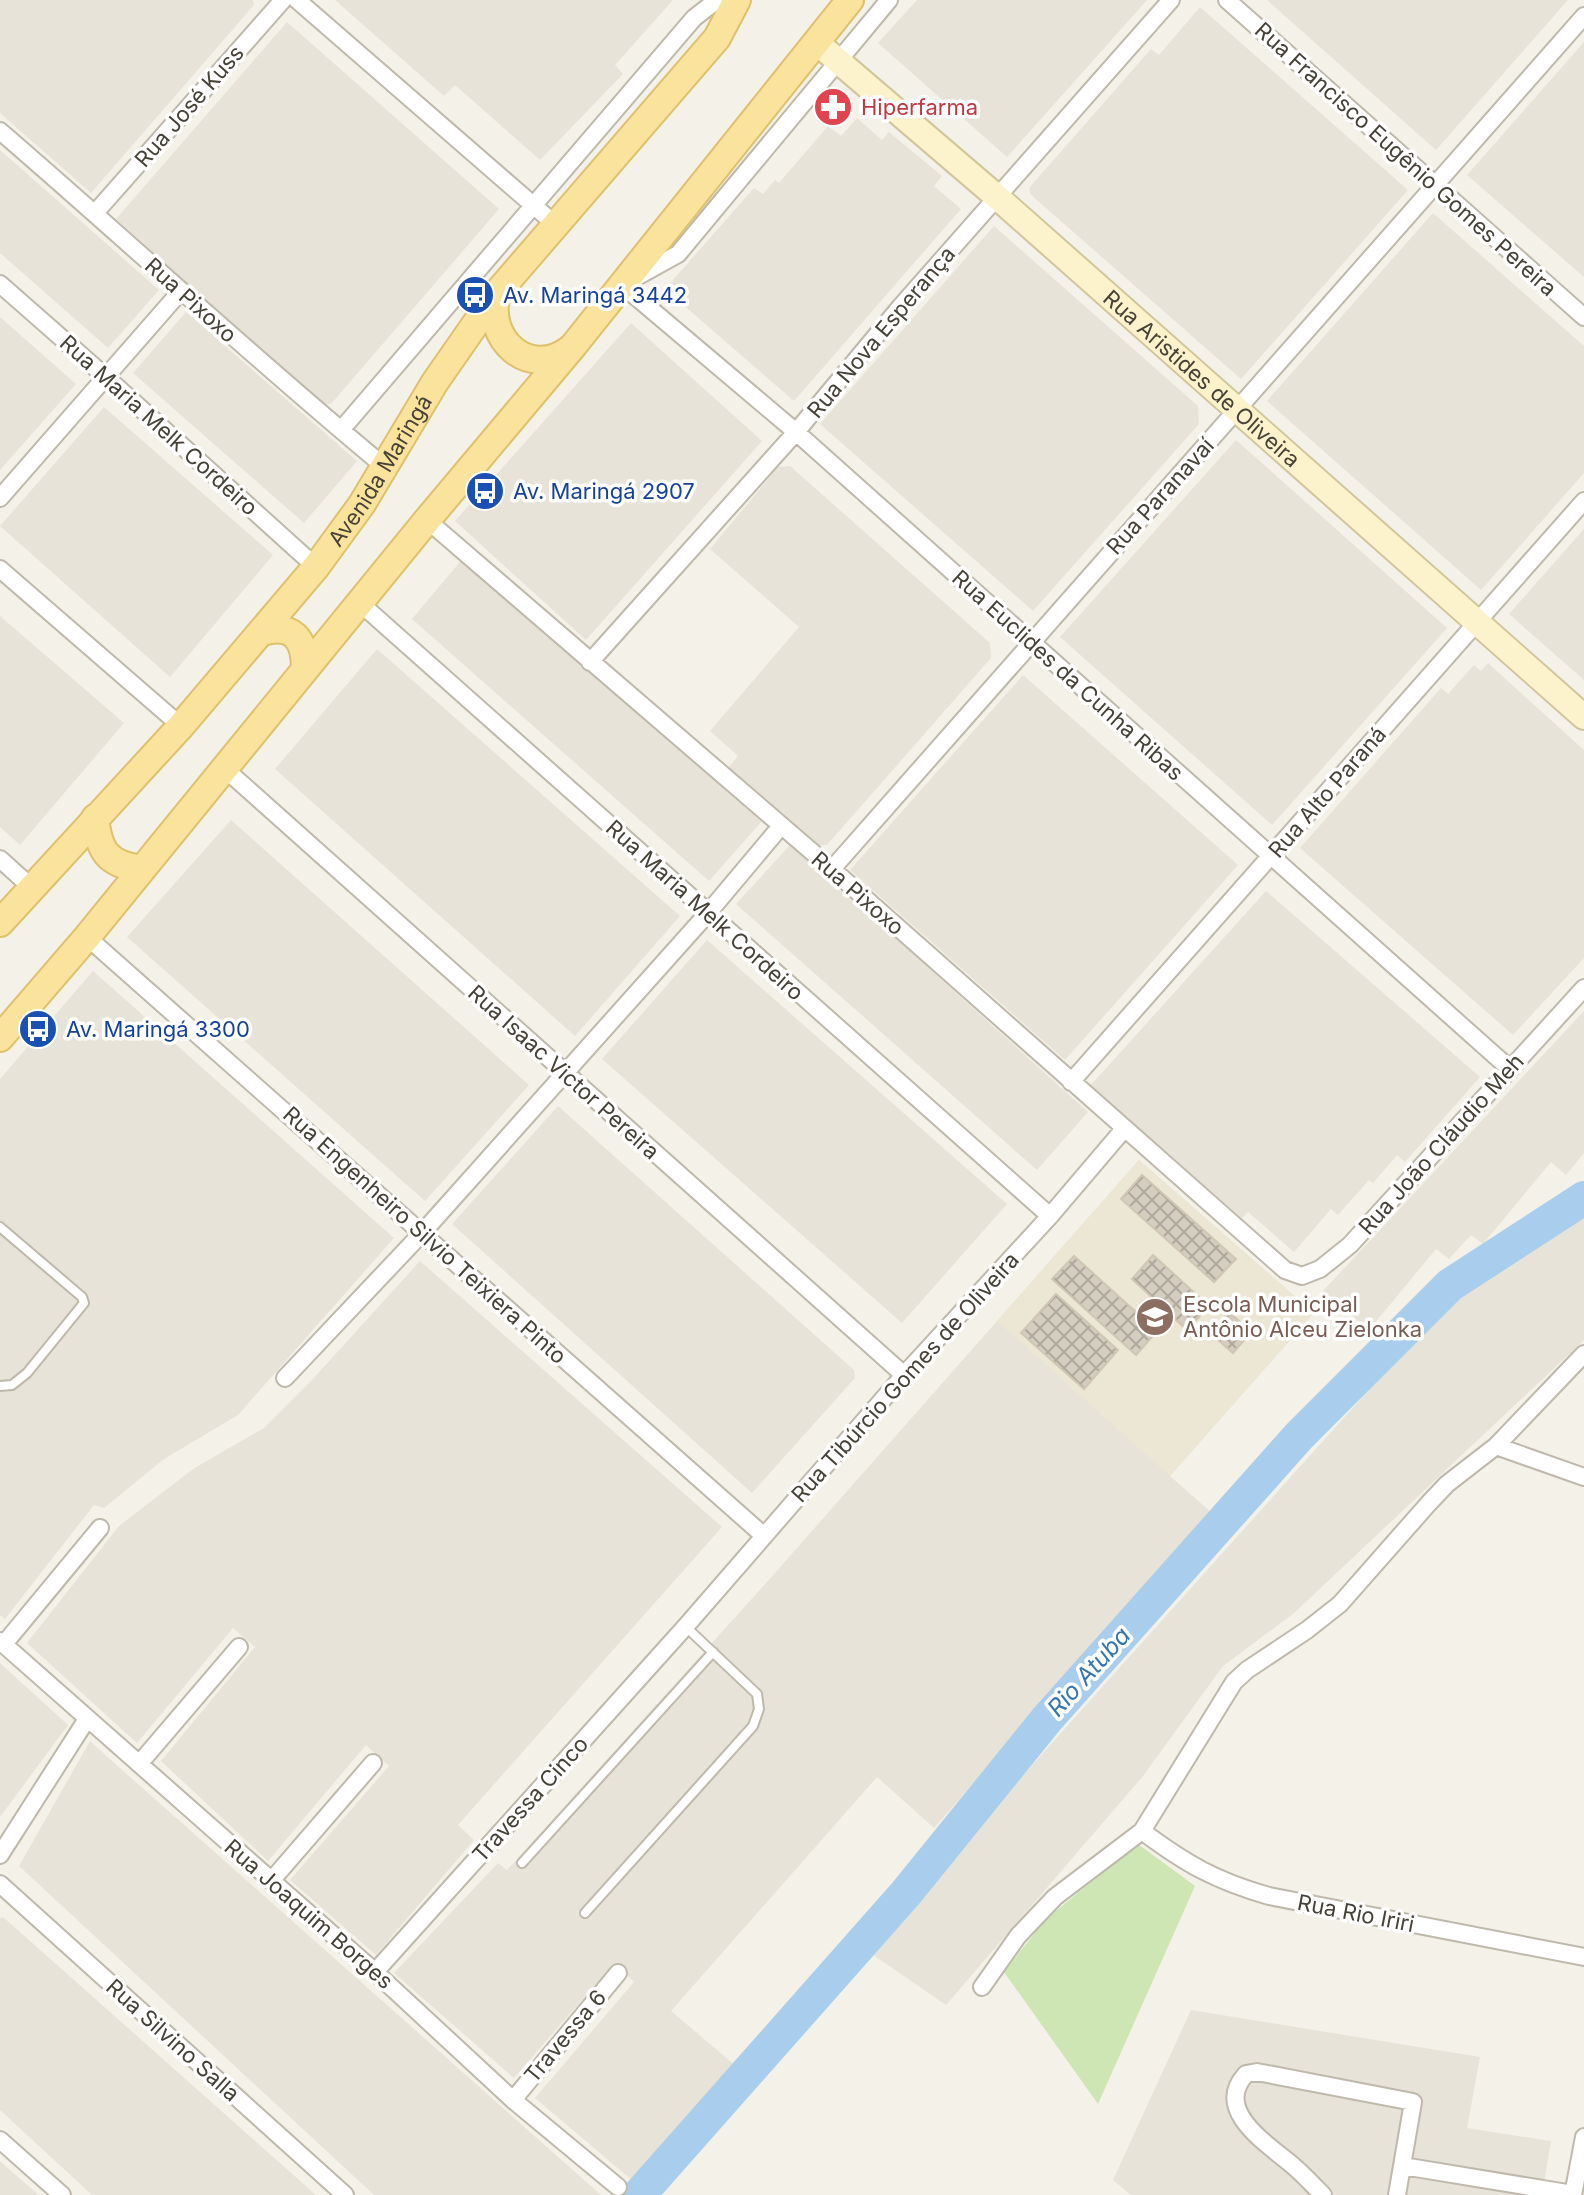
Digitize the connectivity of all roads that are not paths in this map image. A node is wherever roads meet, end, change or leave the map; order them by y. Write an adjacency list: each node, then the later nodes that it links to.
1 (283, 0): 16 (street, Rua José Kuss)
2 (297, 0): 15 (street)
3 (717, 0): 15 (street, Avenida Maringá)
4 (737, 0): 17 (main road, Avenida Maringá)
5 (850, 0): 10 (main road)
6 (889, 0): 11 (street)
7 (1171, 0): 14 (street, Rua Nova Esperança)
8 (1227, 0): 13 (street, Rua Francisco Eugênio Gomes Pereira)
9 (1584, 16): 13 (street, Rua Paranavaí)
10 (816, 42): 11 (main road, Rua Aristides de Oliveira); 19 (main road)
11 (838, 61): 14 (main road, Rua Aristides de Oliveira); 19 (street)
12 (0, 131): 16 (street, Rua Pixoxo)
13 (1434, 186): 22 (street, Rua Francisco Eugênio Gomes Pereira); 25 (street, Rua Paranavaí)
14 (997, 197): 25 (main road, Rua Aristides de Oliveira); 27 (street, Rua Nova Esperança)
15 (533, 206): 17 (street); 26 (street, Avenida Maringá)
16 (95, 213): 20 (street, Rua Pixoxo)
17 (556, 225): 21 (main road, Avenida Maringá)
18 (0, 284): 24 (street, Rua Maria Melk Cordeiro)
19 (622, 285): 23 (main road); 27 (street, Rua Euclides da Cunha Ribas)
20 (180, 292): 24 (street); 26 (street, Rua Pixoxo)
21 (497, 293): 23 (main road); 28 (main road, Avenida Maringá)
22 (1584, 317)
23 (574, 345): 31 (main road)
24 (107, 378): 29 (street); 32 (street, Rua Maria Melk Cordeiro)
25 (1236, 410): 35 (main road, Rua Aristides de Oliveira); 37 (street, Rua Paranavaí)
26 (341, 430): 28 (street, Rua Pixoxo)
27 (796, 432): 37 (street, Rua Euclides da Cunha Ribas); 38 (street, Rua Nova Esperança)
28 (385, 467): 32 (main road, Avenida Maringá)
29 (0, 498)
30 (1584, 501): 35 (street, Rua Alto Paraná)
31 (427, 520): 34 (main road); 38 (street, Rua Pixoxo)
32 (316, 567): 36 (main road, Avenida Maringá)
33 (0, 569): 41 (street)
34 (360, 603): 39 (main road); 50 (street, Rua Maria Melk Cordeiro)
35 (1478, 621): 40 (main road, Rua Aristides de Oliveira); 45 (street, Rua Alto Paraná)
36 (262, 632): 39 (main road); 41 (main road, Avenida Maringá)
37 (1030, 642): 45 (street, Rua Euclides da Cunha Ribas); 48 (street, Rua Paranavaí)
38 (590, 662): 44 (street, Rua Pixoxo)
39 (305, 669): 42 (main road)
40 (1584, 717)
41 (181, 726): 43 (main road, Avenida Maringá)
42 (224, 768): 47 (main road); 56 (street, Rua Isaac Victor Pereira)
43 (95, 818): 47 (main road); 49 (main road, Avenida Maringá)
44 (781, 826): 48 (street, Rua Pixoxo); 50 (street)
45 (1272, 855): 55 (street, Rua Euclides da Cunha Ribas); 57 (street, Rua Alto Paraná)
46 (0, 859): 49 (street)
47 (141, 869): 52 (main road)
48 (832, 869): 57 (street, Rua Pixoxo)
49 (31, 887): 51 (main road, Avenida Maringá)
50 (708, 913): 56 (street); 59 (street, Rua Maria Melk Cordeiro)
51 (0, 923)
52 (87, 937): 54 (main road); 61 (street, Rua Engenheiro Silvio Teixiera Pinto)
53 (1584, 988): 55 (street, Rua João Cláudio Meh)
54 (0, 1038)
55 (1510, 1069): 62 (street, Rua João Cláudio Meh)
56 (564, 1072): 61 (street); 64 (street, Rua Isaac Victor Pereira)
57 (1071, 1082): 58 (street, Rua Pixoxo)
58 (1124, 1129): 59 (street, Rua Tibúrcio Gomes de Oliveira); 62 (street, Rua Pixoxo)
59 (1050, 1216): 64 (street, Rua Tibúrcio Gomes de Oliveira)
60 (0, 1227): 66 (lane)
61 (423, 1232): 65 (street); 70 (street, Rua Engenheiro Silvio Teixiera Pinto)
62 (1285, 1270)
63 (1584, 1354): 67 (street)
64 (904, 1375): 70 (street, Rua Tibúrcio Gomes de Oliveira)
65 (285, 1378)
66 (0, 1386)
67 (1496, 1446): 68 (street); 78 (street)
68 (1584, 1477)
69 (100, 1528): 72 (street)
70 (763, 1535): 71 (street, Rua Tibúrcio Gomes de Oliveira)
71 (686, 1626): 74 (lane); 85 (street, Travessa Cinco)
72 (2, 1643): 75 (street, Rua Joaquim Borges)
73 (239, 1647): 77 (street)
74 (713, 1652): 80 (lane); 83 (lane)
75 (87, 1719): 77 (street, Rua Joaquim Borges); 79 (street)
76 (373, 1763): 81 (street)
77 (139, 1764): 81 (street, Rua Joaquim Borges)
78 (1142, 1831): 84 (street, Rua Rio Iriri); 87 (street)
79 (0, 1855)
80 (522, 1863)
81 (271, 1881): 85 (street, Rua Joaquim Borges)
82 (0, 1884): 94 (street, Rua Silvino Salla)
83 (585, 1913)
84 (1584, 1957)
85 (375, 1972): 88 (street, Rua Joaquim Borges)
86 (618, 1973): 88 (street, Travessa 6)
87 (982, 1987)
88 (513, 2100): 92 (street, Rua Joaquim Borges)
89 (1584, 2137): 97 (street)
90 (0, 2140): 93 (street)
91 (1403, 2166): 95 (street); 96 (street); 97 (street)
92 (618, 2187)
93 (62, 2195)
94 (345, 2195)
95 (1323, 2195)
96 (1397, 2195)
97 (1573, 2195)

